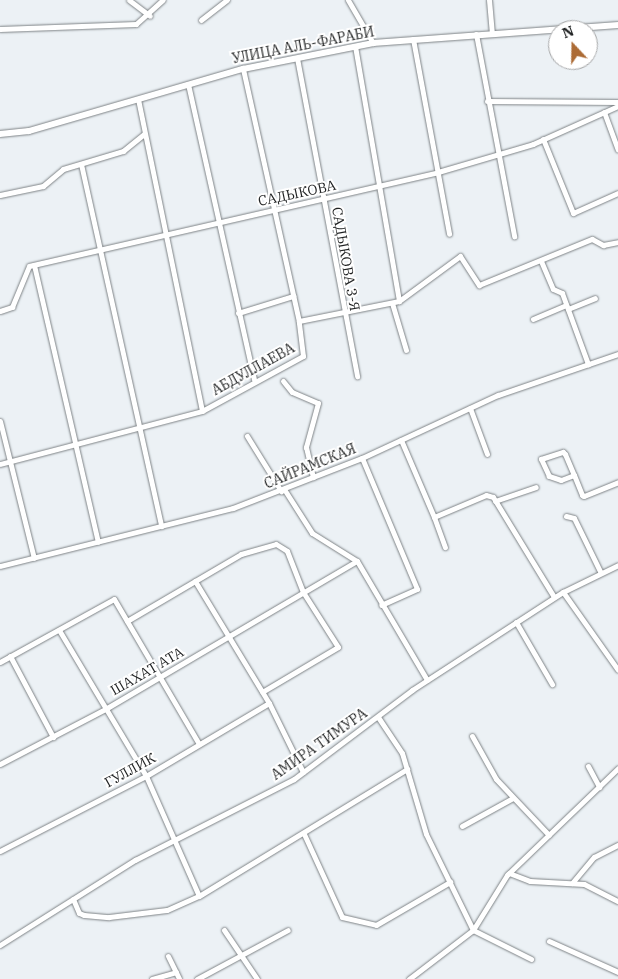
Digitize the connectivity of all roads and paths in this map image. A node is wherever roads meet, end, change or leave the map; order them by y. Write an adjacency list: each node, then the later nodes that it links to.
1 (130, 0): 6 (street)
2 (163, 0): 6 (street)
3 (227, 0): 7 (street)
4 (348, 0): 13 (street)
5 (489, 0): 10 (street)
6 (150, 16): 9 (street)
7 (201, 20)
8 (618, 24): 10 (main road, УЛИЦА АЛЬ-ФАРАБИ)
9 (0, 29)
10 (492, 33): 11 (main road, УЛИЦА АЛЬ-ФАРАБИ)
11 (476, 34): 12 (main road, УЛИЦА АЛЬ-ФАРАБИ); 19 (street)
12 (414, 39): 13 (main road, УЛИЦА АЛЬ-ФАРАБИ); 29 (street)
13 (373, 43): 14 (main road, УЛИЦА АЛЬ-ФАРАБИ)
14 (355, 46): 15 (main road, УЛИЦА АЛЬ-ФАРАБИ); 30 (street)
15 (297, 58): 16 (main road, УЛИЦА АЛЬ-ФАРАБИ); 33 (street, САДЫКОВА 3-Я)
16 (243, 69): 17 (main road, УЛИЦА АЛЬ-ФАРАБИ); 34 (street)
17 (188, 84): 18 (main road, УЛИЦА АЛЬ-ФАРАБИ); 35 (street)
18 (138, 99): 23 (main road, УЛИЦА АЛЬ-ФАРАБИ); 24 (street)
19 (488, 101): 20 (street); 27 (street)
20 (618, 102)
21 (618, 106): 22 (street, САДЫКОВА)
22 (604, 112): 25 (street, САДЫКОВА); 26 (street)
23 (0, 134)
24 (144, 134): 28 (street); 36 (street)
25 (543, 139): 27 (street, САДЫКОВА); 31 (street)
26 (618, 150)
27 (497, 154): 29 (street, САДЫКОВА); 38 (street)
28 (81, 164): 32 (street); 40 (street)
29 (438, 172): 30 (street, САДЫКОВА); 37 (street)
30 (379, 186): 33 (street, САДЫКОВА); 45 (street)
31 (618, 193)
32 (0, 195)
33 (324, 198): 34 (street, САДЫКОВА); 49 (street, САДЫКОВА 3-Я)
34 (272, 210): 35 (street, САДЫКОВА); 43 (street)
35 (216, 222): 36 (street, САДЫКОВА); 50 (street)
36 (165, 234): 40 (street, САДЫКОВА); 60 (street)
37 (449, 234)
38 (514, 236)
39 (618, 242): 41 (street, АБДУЛЛАЕВА)
40 (100, 250): 42 (street, САДЫКОВА); 62 (street)
41 (541, 261): 45 (street, АБДУЛЛАЕВА); 47 (street)
42 (34, 265): 48 (street); 65 (street)
43 (293, 296): 50 (street); 52 (street)
44 (595, 298): 47 (street)
45 (399, 301): 46 (street, АБДУЛЛАЕВА)
46 (392, 303): 49 (street, АБДУЛЛАЕВА); 53 (street)
47 (567, 307): 51 (street); 55 (street)
48 (0, 311)
49 (344, 311): 52 (street, АБДУЛЛАЕВА); 56 (street, САДЫКОВА 3-Я)
50 (238, 313): 57 (street)
51 (533, 319)
52 (299, 322): 57 (street, АБДУЛЛАЕВА)
53 (406, 350)
54 (618, 354): 55 (street, САЙРАМСКАЯ)
55 (588, 364): 59 (street, САЙРАМСКАЯ)
56 (357, 376)
57 (254, 380): 60 (street, АБДУЛЛАЕВА)
58 (283, 381): 71 (street)
59 (470, 408): 64 (street, САЙРАМСКАЯ); 66 (street)
60 (202, 410): 62 (street, АБДУЛЛАЕВА)
61 (0, 421): 68 (street)
62 (136, 429): 65 (street, АБДУЛЛАЕВА); 78 (street)
63 (246, 436): 74 (street)
64 (401, 440): 67 (street, САЙРАМСКАЯ); 77 (street)
65 (73, 445): 68 (street, АБДУЛЛАЕВА); 79 (street)
66 (487, 454)
67 (362, 458): 71 (street, САЙРАМСКАЯ); 90 (street)
68 (8, 461): 69 (street, АБДУЛЛАЕВА); 81 (street)
69 (0, 464)
70 (574, 475): 70 (street); 72 (street)
71 (313, 478): 74 (street, САЙРАМСКАЯ)
72 (618, 482)
73 (536, 487): 75 (street)
74 (282, 490): 78 (street, САЙРАМСКАЯ); 82 (street)
75 (495, 501): 77 (street); 89 (street)
76 (566, 516): 85 (street)
77 (434, 517): 80 (street)
78 (161, 526): 79 (street, САЙРАМСКАЯ)
79 (98, 542): 81 (street, САЙРАМСКАЯ)
80 (445, 547)
81 (34, 558): 84 (street, САЙРАМСКАЯ)
82 (357, 561): 87 (street, ШАХАТ АТА); 90 (street)
83 (618, 565): 85 (street, АМИРА ТИМУРА)
84 (0, 566)
85 (601, 573): 88 (street, АМИРА ТИМУРА)
86 (195, 581): 87 (street); 91 (street); 94 (street)
87 (303, 592): 94 (street, ШАХАТ АТА); 101 (street)
88 (563, 592): 89 (street, АМИРА ТИМУРА); 97 (street)
89 (554, 597): 92 (street, АМИРА ТИМУРА)
90 (381, 605): 99 (street)
91 (127, 622): 93 (street); 98 (street)
92 (516, 622): 99 (street, АМИРА ТИМУРА); 100 (street)
93 (59, 630): 95 (street); 103 (street)
94 (228, 636): 98 (street, ШАХАТ АТА); 101 (street)
95 (10, 656): 96 (street); 105 (street)
96 (0, 662)
97 (618, 670)
98 (160, 677): 103 (street, ШАХАТ АТА); 107 (street)
99 (427, 680): 104 (street, АМИРА ТИМУРА)
100 (552, 684)
101 (262, 692): 102 (street)
102 (268, 703): 107 (street, ГУЛЛИК); 112 (street)
103 (107, 708): 105 (street, ШАХАТ АТА); 113 (street)
104 (378, 717): 111 (street); 112 (street, АМИРА ТИМУРА)
105 (52, 736): 108 (street, ШАХАТ АТА)
106 (472, 736): 115 (street)
107 (199, 744): 113 (street, ГУЛЛИК)
108 (0, 764)
109 (588, 766): 114 (street)
110 (618, 768): 114 (street)
111 (407, 769): 117 (street); 123 (street)
112 (304, 772): 119 (street, АМИРА ТИМУРА)
113 (146, 776): 119 (street); 121 (street, ГУЛЛИК)
114 (599, 787): 118 (street)
115 (513, 798): 116 (street); 118 (street)
116 (462, 826)
117 (304, 834): 123 (street); 125 (street)
118 (549, 835): 122 (street)
119 (175, 841): 125 (street); 126 (street, АМИРА ТИМУРА)
120 (618, 845): 124 (street)
121 (0, 851)
122 (509, 873): 124 (street); 130 (street)
123 (450, 882): 130 (street)
124 (572, 883): 127 (street)
125 (199, 896): 126 (street)
126 (73, 899): 132 (street, АМИРА ТИМУРА)
127 (618, 901)
128 (224, 930): 133 (street)
129 (288, 930): 133 (street)
130 (473, 930): 135 (street); 137 (street)
131 (549, 941): 138 (street)
132 (0, 945)
133 (242, 954): 141 (street); 142 (street)
134 (168, 956): 136 (street)
135 (531, 959)
136 (176, 972): 139 (street); 140 (street)
137 (420, 972): 143 (street); 144 (street)
138 (618, 972)
139 (152, 979)
140 (179, 979)
141 (197, 979)
142 (257, 979)
143 (408, 979)
144 (420, 979)

